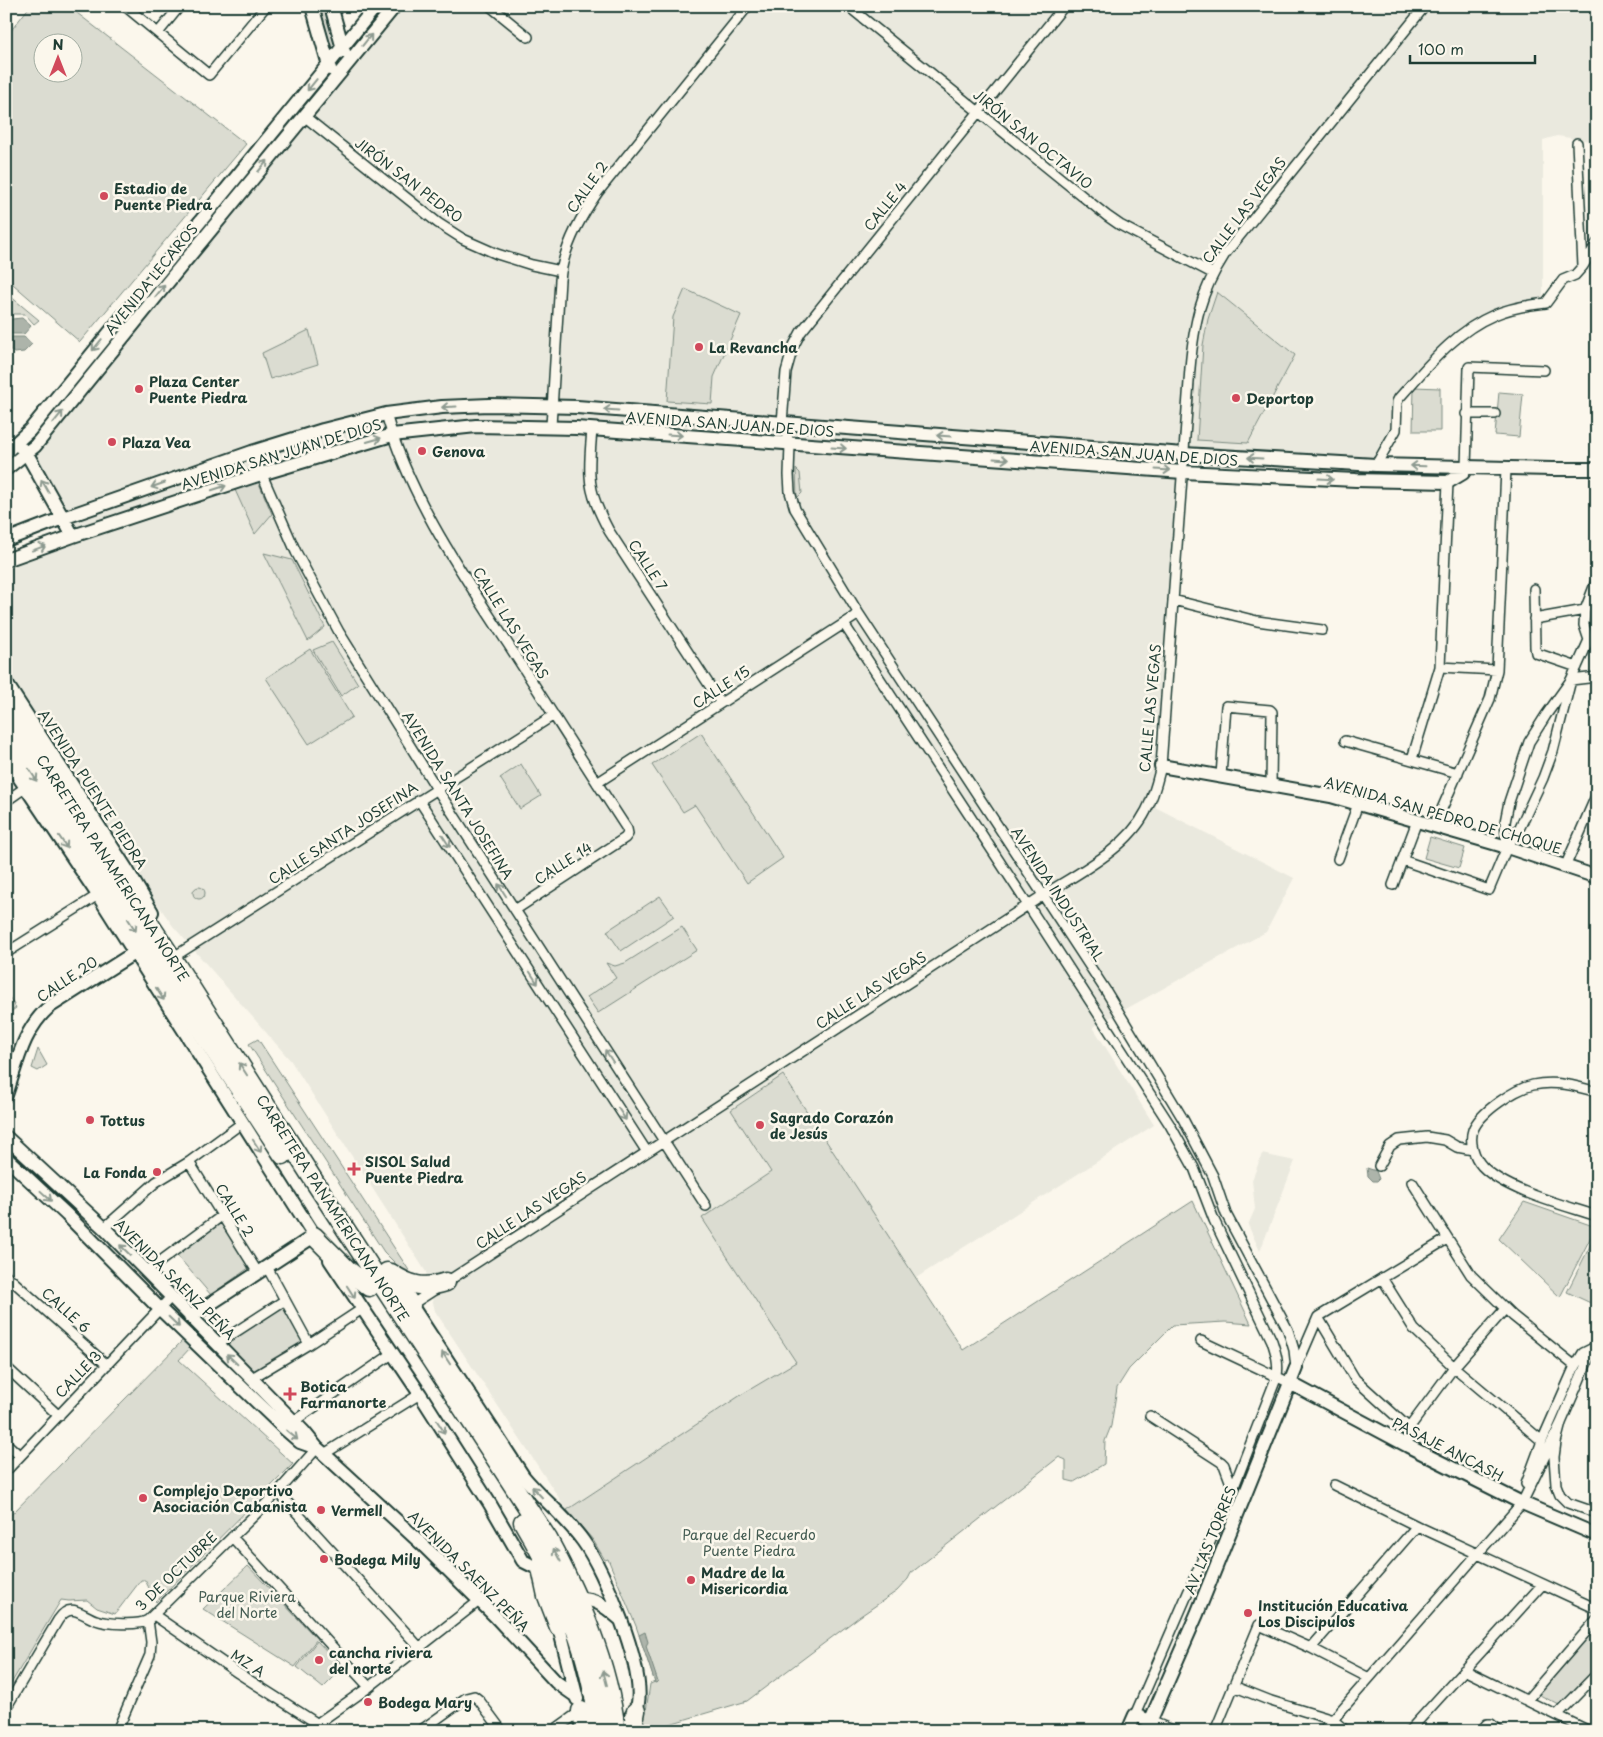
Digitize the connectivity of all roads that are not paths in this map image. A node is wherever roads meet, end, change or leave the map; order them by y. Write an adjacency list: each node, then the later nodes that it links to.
1 (125, 6): 13 (street)
2 (180, 6): 13 (street)
3 (266, 6): 13 (street)
4 (312, 6): 16 (main road)
5 (331, 6): 15 (main road)
6 (376, 6): 15 (main road, AVENIDA LECAROS)
7 (395, 6): 17 (main road, AVENIDA LECAROS, one-way to 7)
8 (490, 6): 14 (street)
9 (748, 6): 24 (street, CALLE 2)
10 (848, 6): 19 (street, JIRÓN SAN OCTAVIO)
11 (1064, 6): 19 (street, CALLE 4)
12 (1425, 6): 25 (street, CALLE LAS VEGAS)
13 (158, 33)
14 (528, 37)
15 (342, 47): 16 (main road, AVENIDA LECAROS); 17 (main road)
16 (329, 64): 18 (main road); 37 (main road, AVENIDA LECAROS, one-way to 37)
17 (348, 64): 18 (main road, AVENIDA LECAROS)
18 (334, 80): 20 (main road, AVENIDA LECAROS)
19 (978, 112): 25 (street, JIRÓN SAN OCTAVIO); 32 (street, CALLE 4)
20 (304, 116): 24 (street, JIRÓN SAN PEDRO); 41 (main road, AVENIDA LECAROS, one-way to 20)
21 (1577, 143): 23 (street)
22 (1597, 243): 23 (street)
23 (1583, 266): 43 (street)
24 (561, 271): 27 (street, CALLE 2)
25 (1212, 273): 42 (street, CALLE LAS VEGAS)
26 (1544, 370): 30 (street)
27 (552, 406): 28 (main road, AVENIDA SAN JUAN DE DIOS); 29 (main road, AVENIDA SAN JUAN DE DIOS, one-way to 29); 33 (street, CALLE 2)
28 (577, 407): 32 (main road, AVENIDA SAN JUAN DE DIOS, one-way to 28); 34 (main road)
29 (386, 414): 36 (street, CALLE LAS VEGAS); 40 (main road, AVENIDA SAN JUAN DE DIOS)
30 (1466, 414): 31 (street); 44 (street)
31 (1495, 414)
32 (782, 423): 38 (street, CALLE 4); 42 (main road, AVENIDA SAN JUAN DE DIOS, one-way to 32)
33 (551, 426): 34 (main road, AVENIDA SAN JUAN DE DIOS); 36 (main road, AVENIDA SAN JUAN DE DIOS)
34 (576, 428): 35 (main road, AVENIDA SAN JUAN DE DIOS)
35 (592, 429): 38 (main road, AVENIDA SAN JUAN DE DIOS, one-way to 38); 70 (street, CALLE 7)
36 (392, 435): 49 (main road, AVENIDA SAN JUAN DE DIOS, one-way to 36); 72 (street, CALLE LAS VEGAS)
37 (17, 443): 39 (main road, AVENIDA LECAROS); 41 (main road)
38 (790, 444): 48 (main road, AVENIDA SAN JUAN DE DIOS, one-way to 48); 59 (street, AVENIDA INDUSTRIAL)
39 (6, 452)
40 (252, 452): 49 (street, AVENIDA SANTA JOSEFINA); 51 (main road, AVENIDA SAN JUAN DE DIOS, one-way to 51)
41 (26, 454): 46 (main road, AVENIDA LECAROS); 51 (main road, one-way to 41)
42 (1184, 454): 43 (main road, AVENIDA SAN JUAN DE DIOS, one-way to 42); 48 (street, CALLE LAS VEGAS)
43 (1376, 465): 44 (main road, AVENIDA SAN JUAN DE DIOS, one-way to 43)
44 (1466, 468): 45 (main road, AVENIDA SAN JUAN DE DIOS); 50 (main road)
45 (1506, 468): 47 (main road, AVENIDA SAN JUAN DE DIOS); 66 (street)
46 (6, 469)
47 (1597, 469)
48 (1183, 472): 50 (main road, AVENIDA SAN JUAN DE DIOS, one-way to 50); 57 (street, CALLE LAS VEGAS)
49 (261, 474): 52 (main road, AVENIDA SAN JUAN DE DIOS, one-way to 49); 83 (street, AVENIDA SANTA JOSEFINA)
50 (1448, 482): 64 (street)
51 (63, 518): 52 (main road); 53 (main road, AVENIDA SAN JUAN DE DIOS)
52 (73, 536): 54 (main road, AVENIDA SAN JUAN DE DIOS, one-way to 52)
53 (6, 540)
54 (6, 560)
55 (1597, 579): 58 (street)
56 (1534, 589): 60 (street)
57 (1174, 600): 62 (street); 77 (street, CALLE LAS VEGAS)
58 (1585, 610): 60 (street); 63 (street)
59 (859, 614): 61 (street, CALLE 15); 99 (street, AVENIDA INDUSTRIAL)
60 (1534, 619): 65 (street)
61 (844, 624): 70 (street, CALLE 15); 100 (street)
62 (1322, 630)
63 (1593, 636): 65 (street)
64 (1440, 667): 66 (street); 76 (street)
65 (1577, 667): 68 (street)
66 (1497, 670): 78 (street)
67 (1597, 678): 68 (street)
68 (1571, 680): 92 (street); 92 (street)
69 (6, 683): 102 (main road, AVENIDA PUENTE PIEDRA)
70 (721, 703): 80 (street, CALLE 15)
71 (6, 706): 103 (highway, CARRETERA PANAMERICANA NORTE)
72 (554, 715): 80 (street, CALLE LAS VEGAS); 83 (street, CALLE SANTA JOSEFINA)
73 (6, 734): 132 (highway, CARRETERA PANAMERICANA NORTE, one-way to 132)
74 (1345, 741): 76 (street)
75 (6, 758): 82 (main road)
76 (1412, 759): 78 (street)
77 (1161, 766): 79 (main road, AVENIDA SAN PEDRO DE CHOQUE); 99 (street, CALLE LAS VEGAS)
78 (1458, 773): 90 (street)
79 (1220, 776): 81 (main road, AVENIDA SAN PEDRO DE CHOQUE); 81 (street)
80 (597, 783): 91 (street, CALLE LAS VEGAS)
81 (1271, 785): 87 (main road, AVENIDA SAN PEDRO DE CHOQUE)
82 (26, 787): 86 (street); 98 (main road, one-way to 98)
83 (437, 789): 85 (street, CALLE SANTA JOSEFINA); 101 (street, AVENIDA SANTA JOSEFINA, one-way to 83)
84 (1597, 794): 88 (street)
85 (419, 800): 103 (street, CALLE SANTA JOSEFINA); 112 (street, one-way to 112)
86 (6, 801)
87 (1358, 804): 89 (main road, AVENIDA SAN PEDRO DE CHOQUE); 93 (street)
88 (1593, 811): 95 (street)
89 (1417, 821): 90 (main road, AVENIDA SAN PEDRO DE CHOQUE); 94 (street)
90 (1434, 827): 92 (main road, AVENIDA SAN PEDRO DE CHOQUE)
91 (625, 838): 101 (street, CALLE 14)
92 (1507, 847): 94 (street); 95 (main road, AVENIDA SAN PEDRO DE CHOQUE)
93 (1338, 859)
94 (1402, 860): 97 (street)
95 (1566, 867): 96 (main road, AVENIDA SAN PEDRO DE CHOQUE)
96 (1597, 877)
97 (1392, 885)
98 (98, 895): 104 (street); 105 (main road)
99 (1042, 896): 100 (street, CALLE LAS VEGAS); 151 (street, AVENIDA INDUSTRIAL)
100 (1028, 905): 110 (street, CALLE LAS VEGAS); 152 (street)
101 (515, 910): 110 (street, AVENIDA SANTA JOSEFINA, one-way to 101)
102 (152, 912): 103 (highway)
103 (169, 952): 117 (highway, CARRETERA PANAMERICANA NORTE, one-way to 103)
104 (6, 953)
105 (134, 953): 107 (main road, CALLE 20); 108 (main road, one-way to 108)
106 (1597, 1092): 111 (street)
107 (6, 1095)
108 (242, 1123): 114 (street); 124 (main road, one-way to 124)
109 (8, 1141): 118 (main road, AVENIDA SAENZ PEÑA)
110 (663, 1141): 112 (street, CALLE LAS VEGAS); 119 (street, AVENIDA SANTA JOSEFINA)
111 (1473, 1150): 115 (street); 122 (street)
112 (647, 1152): 131 (street, CALLE LAS VEGAS)
113 (8, 1162): 121 (main road, AVENIDA SAENZ PEÑA, one-way to 121)
114 (189, 1162): 120 (street, CALLE 2); 123 (street)
115 (1379, 1166)
116 (1412, 1182): 125 (street)
117 (316, 1184): 126 (highway); 180 (highway, CARRETERA PANAMERICANA NORTE, one-way to 117)
118 (78, 1205): 121 (main road); 123 (main road, AVENIDA SAENZ PEÑA)
119 (706, 1206)
120 (223, 1214): 127 (street, CALLE 2); 128 (street)
121 (67, 1215): 136 (main road, AVENIDA SAENZ PEÑA)
122 (1597, 1216)
123 (104, 1228): 128 (main road, AVENIDA SAENZ PEÑA, one-way to 123)
124 (314, 1236): 127 (main road); 132 (highway); 138 (main road, one-way to 138)
125 (1447, 1239): 130 (street); 137 (street)
126 (381, 1265): 131 (highway); 135 (highway)
127 (262, 1270): 134 (street, CALLE 2); 139 (main road)
128 (147, 1271): 133 (main road, AVENIDA SAENZ PEÑA)
129 (6, 1275): 147 (street, CALLE 6)
130 (1382, 1278): 140 (street); 150 (street)
131 (446, 1282): 135 (street, CALLE LAS VEGAS)
132 (369, 1287): 175 (highway, CARRETERA PANAMERICANA NORTE)
133 (171, 1297): 136 (street, CALLE 3); 139 (main road, AVENIDA SAENZ PEÑA)
134 (285, 1300): 143 (street); 144 (street, CALLE 2)
135 (411, 1305): 183 (main road, one-way to 135)
136 (160, 1309): 147 (street, CALLE 3); 164 (main road, AVENIDA SAENZ PEÑA, one-way to 164)
137 (1505, 1309): 148 (street); 150 (street)
138 (362, 1310): 144 (street); 146 (main road)
139 (190, 1317): 143 (main road, AVENIDA SAENZ PEÑA)
140 (1318, 1317): 151 (street); 160 (street)
141 (1597, 1339): 145 (street)
142 (1201, 1341): 152 (street)
143 (217, 1344): 153 (main road, AVENIDA SAENZ PEÑA, one-way to 143)
144 (309, 1344): 153 (street)
145 (1591, 1350): 148 (street); 159 (street)
146 (392, 1354): 155 (main road); 158 (street)
147 (107, 1365): 156 (street, CALLE 3)
148 (1575, 1366): 161 (street)
149 (6, 1367): 156 (street)
150 (1454, 1367): 160 (street); 161 (street)
151 (1296, 1368): 154 (main road, AV. LAS TORRES)
152 (1277, 1376): 154 (street); 168 (street, AV. LAS TORRES)
153 (252, 1378): 158 (main road, AVENIDA SAENZ PEÑA)
154 (1290, 1382): 163 (main road, PASAJE ANCASH); 201 (main road, AV. LAS TORRES)
155 (420, 1394): 164 (street, 3 DE OCTUBRE); 177 (main road, one-way to 177)
156 (59, 1416): 165 (street, CALLE 3)
157 (1150, 1416): 168 (street)
158 (294, 1421): 164 (main road, AVENIDA SAENZ PEÑA)
159 (1561, 1423): 170 (street); 171 (street)
160 (1409, 1428): 163 (street)
161 (1542, 1441): 170 (street)
162 (6, 1443): 165 (street)
163 (1408, 1446): 170 (main road, PASAJE ANCASH)
164 (320, 1451): 169 (street, 3 DE OCTUBRE); 179 (main road, AVENIDA SAENZ PEÑA)
165 (20, 1456): 166 (street, CALLE 3)
166 (6, 1471)
167 (1334, 1485): 172 (street)
168 (1233, 1488): 198 (street, AV. LAS TORRES)
169 (278, 1492): 174 (street, 3 DE OCTUBRE); 186 (street)
170 (1522, 1503): 173 (main road, PASAJE ANCASH); 176 (street)
171 (1597, 1513)
172 (1417, 1526): 176 (street); 187 (street)
173 (1597, 1535)
174 (232, 1537): 182 (street, 3 DE OCTUBRE); 192 (street)
175 (535, 1542): 177 (highway); 180 (highway, CARRETERA PANAMERICANA NORTE)
176 (1478, 1555): 178 (street); 190 (street)
177 (541, 1570): 185 (highway)
178 (1542, 1585): 181 (street); 188 (street)
179 (479, 1600): 186 (street); 193 (main road, AVENIDA SAENZ PEÑA)
180 (572, 1602): 183 (main road); 185 (main road); 202 (highway, CARRETERA PANAMERICANA NORTE)
181 (1597, 1609)
182 (151, 1618): 195 (street, 3 DE OCTUBRE); 200 (street, MZ A); 203 (street)
183 (620, 1619): 196 (main road)
184 (1597, 1619): 194 (street)
185 (559, 1627): 193 (main road)
186 (419, 1647): 192 (street)
187 (1311, 1648): 190 (street); 191 (street)
188 (1464, 1670): 194 (street); 214 (street)
189 (1597, 1674): 197 (street)
190 (1369, 1678): 199 (street)
191 (1233, 1686): 199 (street); 211 (street)
192 (369, 1687): 200 (street)
193 (574, 1696): 202 (highway); 207 (street)
194 (1527, 1700): 197 (street)
195 (6, 1708)
196 (636, 1711): 202 (main road); 208 (highway)
197 (1556, 1714): 217 (street)
198 (1135, 1715): 201 (main road); 209 (main road, AV. LAS TORRES)
199 (1333, 1720): 212 (street); 213 (street)
200 (318, 1723): 204 (street, MZ A)
201 (1148, 1726): 210 (street)
202 (604, 1728)
203 (117, 1731)
204 (329, 1731)
205 (420, 1731): 206 (street)
206 (502, 1731)
207 (553, 1731)
208 (632, 1731)
209 (1128, 1731)
210 (1175, 1731)
211 (1216, 1731)
212 (1323, 1731)
213 (1346, 1731)
214 (1408, 1731)
215 (1481, 1731): 216 (street)
216 (1500, 1731)
217 (1589, 1731)

